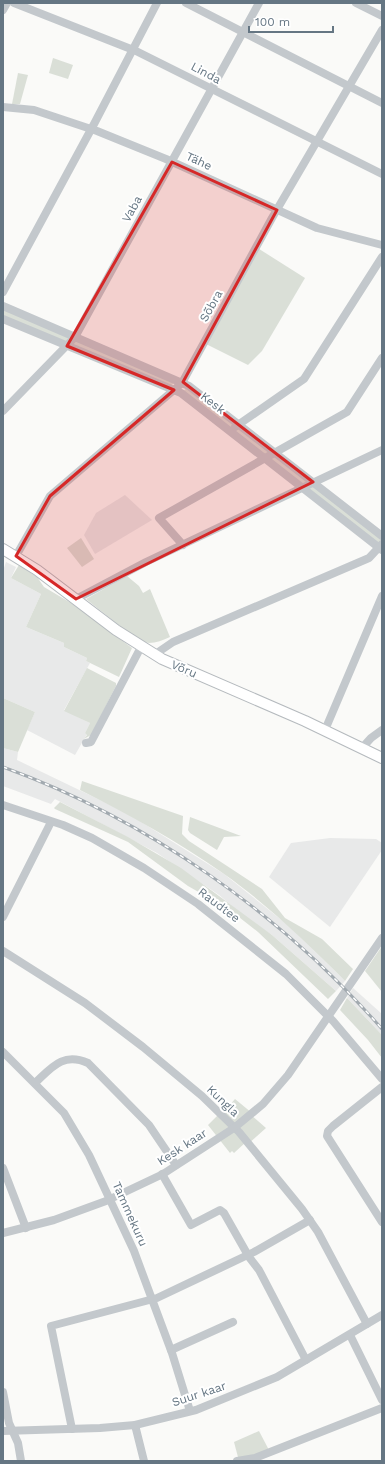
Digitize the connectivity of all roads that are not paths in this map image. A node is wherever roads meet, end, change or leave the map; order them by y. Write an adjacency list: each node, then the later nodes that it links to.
1 (7, 3): 7 (street)
2 (14, 3): 11 (street, Linda)
3 (157, 3): 11 (street)
4 (186, 3): 10 (street)
5 (259, 3): 10 (street, Vaba)
6 (356, 3): 8 (street)
7 (3, 10)
8 (382, 16)
9 (382, 30): 12 (street, Sõbra)
10 (243, 32): 12 (street); 13 (street, Vaba)
11 (134, 50): 13 (street, Linda); 16 (street)
12 (349, 86): 14 (street); 17 (street, Sõbra)
13 (212, 89): 17 (street, Linda); 18 (street, Vaba)
14 (382, 103)
15 (3, 108): 16 (street, Tähe)
16 (92, 130): 18 (street, Tähe); 23 (street)
17 (317, 141): 19 (street, Linda); 20 (street, Sõbra)
18 (172, 162): 20 (street, Tähe); 26 (street, Vaba)
19 (382, 174)
20 (277, 210): 21 (street, Tähe); 29 (street, Sõbra)
21 (382, 245)
22 (382, 257): 32 (street)
23 (3, 292)
24 (3, 306): 26 (street, Kesk)
25 (3, 319): 27 (street, Kesk)
26 (75, 337): 27 (street, Vaba); 29 (street, Kesk)
27 (67, 346): 30 (street, Kesk); 31 (street, Vaba)
28 (382, 358): 35 (street)
29 (182, 383): 30 (street, Sõbra); 32 (street, Kesk)
30 (174, 391): 33 (street, Kesk); 43 (street, Sõbra)
31 (3, 411)
32 (238, 424): 33 (street); 35 (street, Kesk)
33 (230, 431): 36 (street, Kesk)
34 (382, 450): 37 (street)
35 (275, 452): 36 (street); 37 (street, Kesk)
36 (265, 458): 38 (street, Kesk); 40 (street)
37 (313, 482): 38 (street); 39 (street, Kesk)
38 (302, 487): 40 (street); 41 (street, Kesk)
39 (382, 536)
40 (183, 545): 45 (street)
41 (381, 547): 47 (street)
42 (3, 549): 43 (main road, Võru)
43 (16, 556): 45 (main road, Võru)
44 (382, 596): 48 (street)
45 (76, 599): 46 (main road, Võru)
46 (141, 647): 47 (main road, Võru); 50 (street)
47 (154, 655): 48 (main road, Võru)
48 (325, 730): 51 (main road, Võru)
49 (382, 730): 51 (street)
50 (86, 743)
51 (362, 748): 52 (main road, Võru)
52 (382, 758)
53 (3, 805): 54 (street, Raudtee)
54 (51, 822): 55 (street); 58 (street, Raudtee)
55 (3, 917)
56 (382, 938): 58 (street, Kesk kaar)
57 (3, 951): 63 (street, Kungla)
58 (328, 1016): 60 (street, Raudtee); 63 (street, Kesk kaar)
59 (3, 1052): 61 (street, Tammekuru)
60 (382, 1079)
61 (35, 1083): 64 (street); 67 (street, Tammekuru)
62 (382, 1087): 69 (street)
63 (234, 1128): 64 (street, Kesk kaar); 68 (street, Kungla)
64 (176, 1166): 66 (street, Kesk kaar)
65 (3, 1168): 70 (street)
66 (162, 1174): 67 (street, Kesk kaar); 72 (street)
67 (111, 1199): 70 (street, Kesk kaar); 73 (street, Tammekuru)
68 (310, 1220): 72 (street); 76 (street, Kungla)
69 (382, 1222)
70 (26, 1228): 71 (street, Kesk kaar)
71 (3, 1233)
72 (248, 1254): 73 (street); 79 (street)
73 (152, 1299): 78 (street, Tammekuru); 85 (street)
74 (382, 1315): 76 (street, Suur kaar)
75 (233, 1322): 78 (street)
76 (367, 1324): 77 (street, Suur kaar)
77 (350, 1335): 79 (street, Suur kaar); 81 (street)
78 (171, 1350): 83 (street, Tammekuru)
79 (306, 1360): 83 (street, Suur kaar)
80 (3, 1392): 87 (street)
81 (382, 1400)
82 (382, 1408): 90 (street)
83 (190, 1411): 84 (street, Suur kaar)
84 (135, 1425): 85 (street, Suur kaar); 89 (street)
85 (72, 1429): 87 (street, Suur kaar)
86 (3, 1431): 87 (street, Suur kaar)
87 (12, 1431): 88 (street)
88 (21, 1461)
89 (144, 1461)
90 (236, 1461)

